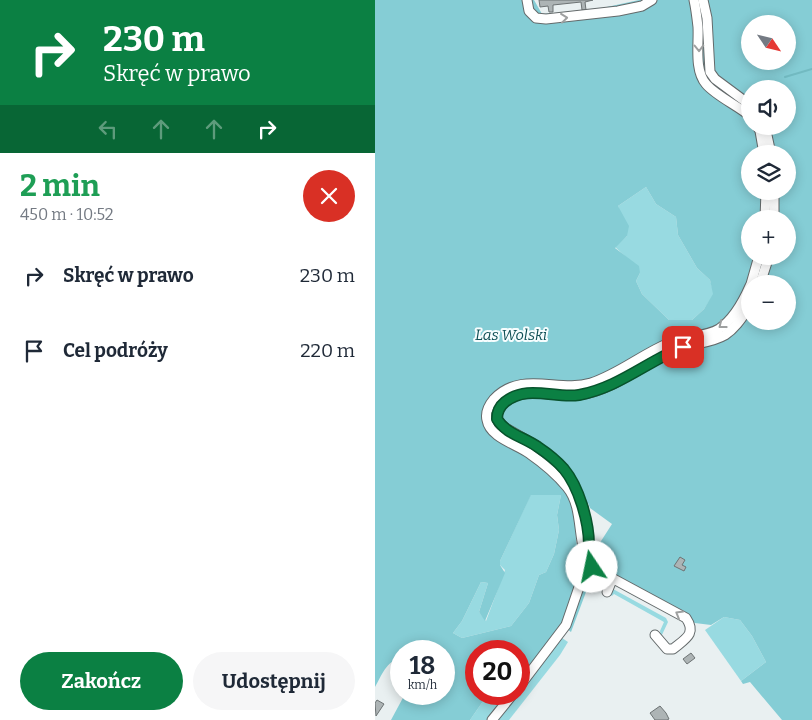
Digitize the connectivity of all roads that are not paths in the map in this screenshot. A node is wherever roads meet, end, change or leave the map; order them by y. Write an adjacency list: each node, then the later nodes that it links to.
1 (527, 0): 2 (street, one-way to 2)
2 (652, 0)
3 (694, 0): 6 (street, one-way to 6)
4 (703, 0): 5 (street)
5 (741, 99)
6 (741, 108)
7 (741, 304): 9 (street, one-way to 9)
8 (741, 318): 9 (street)
9 (524, 389): 10 (street)
10 (585, 559): 11 (street); 14 (street)
11 (611, 578): 12 (street); 13 (street, one-way to 11)
12 (605, 591)
13 (655, 635)
14 (530, 672)
15 (504, 705): 16 (street)
16 (492, 720)

